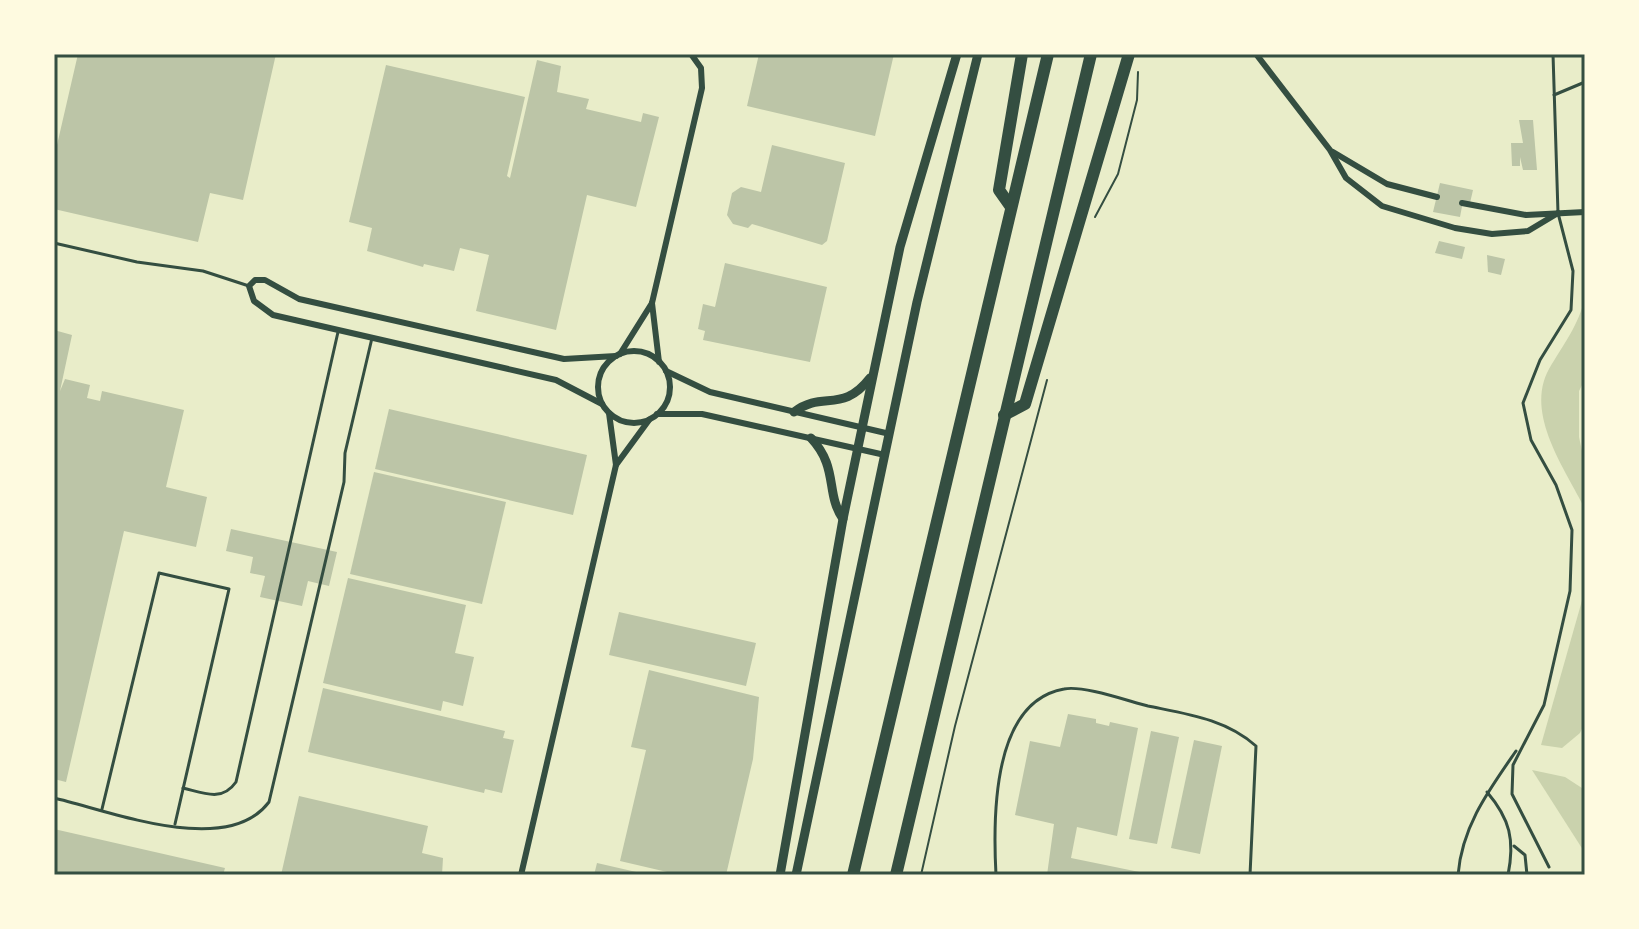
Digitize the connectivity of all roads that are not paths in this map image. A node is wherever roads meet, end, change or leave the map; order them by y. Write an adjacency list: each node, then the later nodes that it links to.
1 (691, 54): 20 (street)
2 (957, 54): 26 (main road)
3 (978, 54): 34 (main road)
4 (1022, 54): 15 (highway)
5 (1048, 54): 15 (highway)
6 (1091, 54): 31 (highway)
7 (1129, 54): 31 (highway)
8 (1253, 54): 12 (street)
9 (1553, 54): 11 (lane)
10 (1585, 82): 11 (lane)
11 (1554, 95): 17 (lane)
12 (1330, 150): 13 (street); 17 (street)
13 (1437, 197)
14 (1462, 203): 17 (street)
15 (1011, 207): 51 (highway)
16 (1585, 212): 17 (street)
17 (1558, 213): 40 (lane)
18 (54, 243): 19 (lane)
19 (249, 286): 21 (street); 23 (street)
20 (652, 303): 23 (street); 24 (street)
21 (338, 330): 22 (street); 41 (lane)
22 (372, 338): 27 (street); 45 (lane)
23 (618, 355): 24 (street); 27 (street)
24 (659, 362): 25 (street)
25 (666, 371): 28 (street); 30 (street)
26 (873, 374): 28 (main road); 33 (main road)
27 (602, 404): 29 (street)
28 (794, 412): 33 (street)
29 (609, 413): 32 (street); 38 (street)
30 (657, 414): 32 (street); 35 (street)
31 (1004, 415): 52 (highway)
32 (649, 420): 38 (street)
33 (862, 428): 34 (street); 36 (main road)
34 (890, 434): 37 (main road)
35 (811, 438): 36 (street); 39 (main road)
36 (857, 449): 37 (street); 39 (main road)
37 (885, 455): 50 (main road)
38 (616, 465): 48 (street)
39 (843, 519): 49 (main road)
40 (1520, 744): 42 (lane); 47 (lane)
41 (183, 788): 44 (lane); 45 (lane)
42 (1487, 792): 46 (lane); 55 (lane)
43 (54, 798): 44 (lane)
44 (102, 809): 45 (lane)
45 (175, 826)
46 (1514, 846): 56 (lane); 57 (lane)
47 (1549, 867)
48 (521, 875)
49 (780, 875)
50 (796, 875)
51 (853, 875)
52 (896, 875)
53 (996, 875): 54 (lane)
54 (1250, 875)
55 (1458, 875)
56 (1508, 875)
57 (1527, 875)

